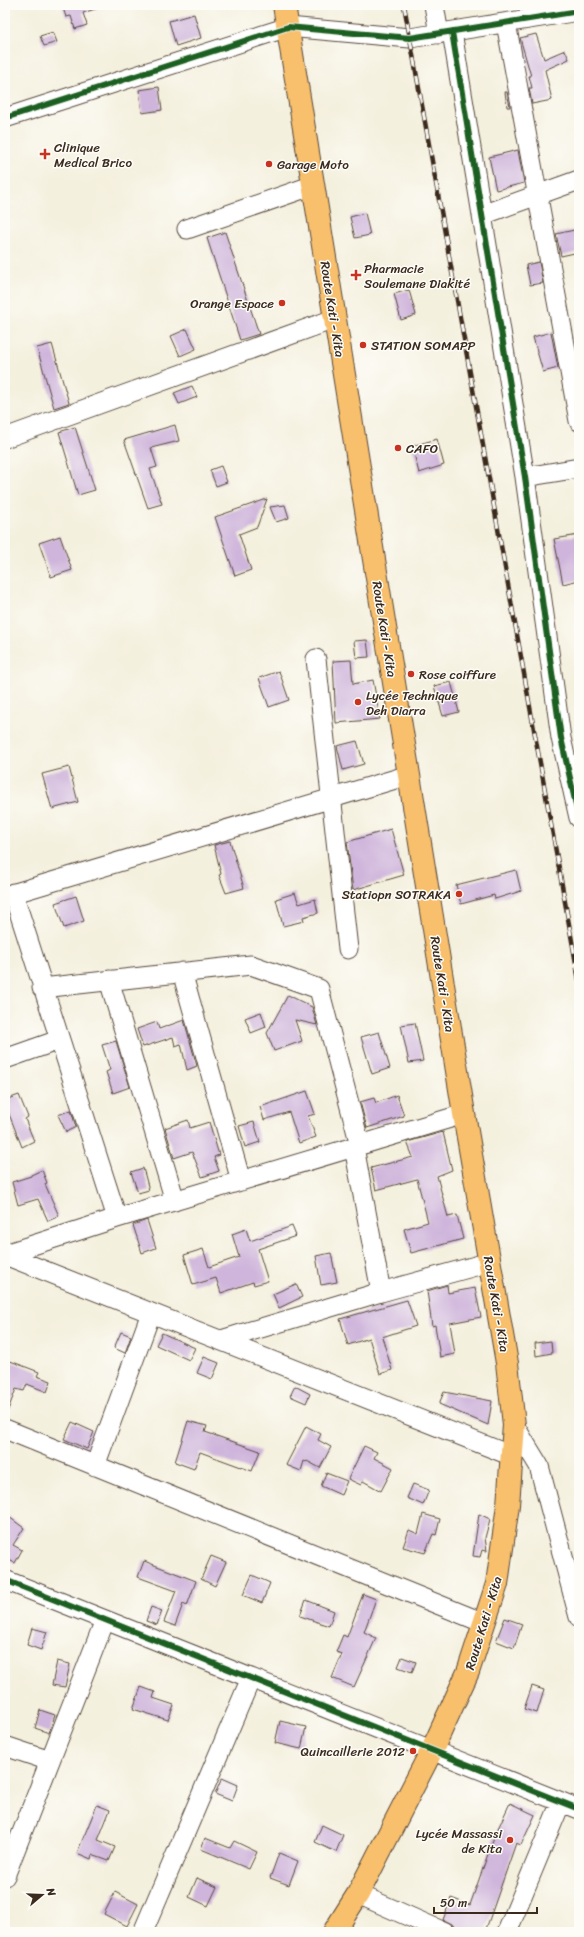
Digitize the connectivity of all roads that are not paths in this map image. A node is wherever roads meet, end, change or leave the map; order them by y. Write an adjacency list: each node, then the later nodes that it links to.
1 (284, 5): 6 (main road, Route Kati - Kita)
2 (434, 5): 7 (street)
3 (578, 5): 4 (street)
4 (579, 11): 5 (street)
5 (506, 23): 7 (street); 11 (street)
6 (288, 27): 7 (street); 8 (street); 10 (main road, Route Kati - Kita)
7 (445, 33): 12 (street)
8 (6, 113)
9 (579, 180): 11 (street)
10 (314, 185): 13 (street); 14 (main road, Route Kati - Kita)
11 (538, 195): 12 (street); 15 (street)
12 (482, 215): 18 (street)
13 (187, 229)
14 (334, 319): 16 (street); 20 (main road, Route Kati - Kita)
15 (579, 421)
16 (5, 438)
17 (579, 468): 18 (street)
18 (526, 477): 22 (street)
19 (316, 659): 21 (street)
20 (409, 775): 21 (street); 30 (main road, Route Kati - Kita)
21 (332, 798): 23 (street); 24 (street)
22 (579, 818)
23 (9, 894): 27 (street)
24 (348, 949)
25 (182, 972): 26 (street); 31 (street); 32 (street)
26 (109, 980): 27 (street); 33 (street)
27 (42, 988): 28 (street)
28 (59, 1040): 29 (street); 34 (street)
29 (5, 1059)
30 (464, 1114): 31 (street); 36 (main road, Route Kati - Kita)
31 (357, 1146): 32 (street); 37 (street)
32 (242, 1181): 33 (street)
33 (175, 1201): 34 (street)
34 (117, 1218): 35 (street)
35 (5, 1254): 38 (street)
36 (490, 1262): 37 (street); 40 (main road, Route Kati - Kita)
37 (381, 1292): 39 (street)
38 (151, 1313): 39 (street); 43 (street)
39 (221, 1340): 42 (street)
40 (514, 1425): 42 (main road, Route Kati - Kita); 45 (street)
41 (5, 1429): 43 (street)
42 (512, 1456): 47 (main road, Route Kati - Kita)
43 (95, 1466): 47 (street)
44 (5, 1580): 46 (street)
45 (579, 1617)
46 (105, 1620): 48 (street); 51 (street)
47 (484, 1623): 50 (main road, Route Kati - Kita)
48 (251, 1678): 50 (street); 56 (street)
49 (5, 1746): 51 (street)
50 (432, 1750): 52 (street); 55 (main road, Route Kati - Kita)
51 (50, 1761): 54 (street)
52 (561, 1802): 53 (street); 59 (street)
53 (579, 1809)
54 (5, 1876)
55 (358, 1894): 57 (main road, Route Kati - Kita); 58 (street)
56 (143, 1932)
57 (334, 1932)
58 (444, 1932)
59 (507, 1932)

